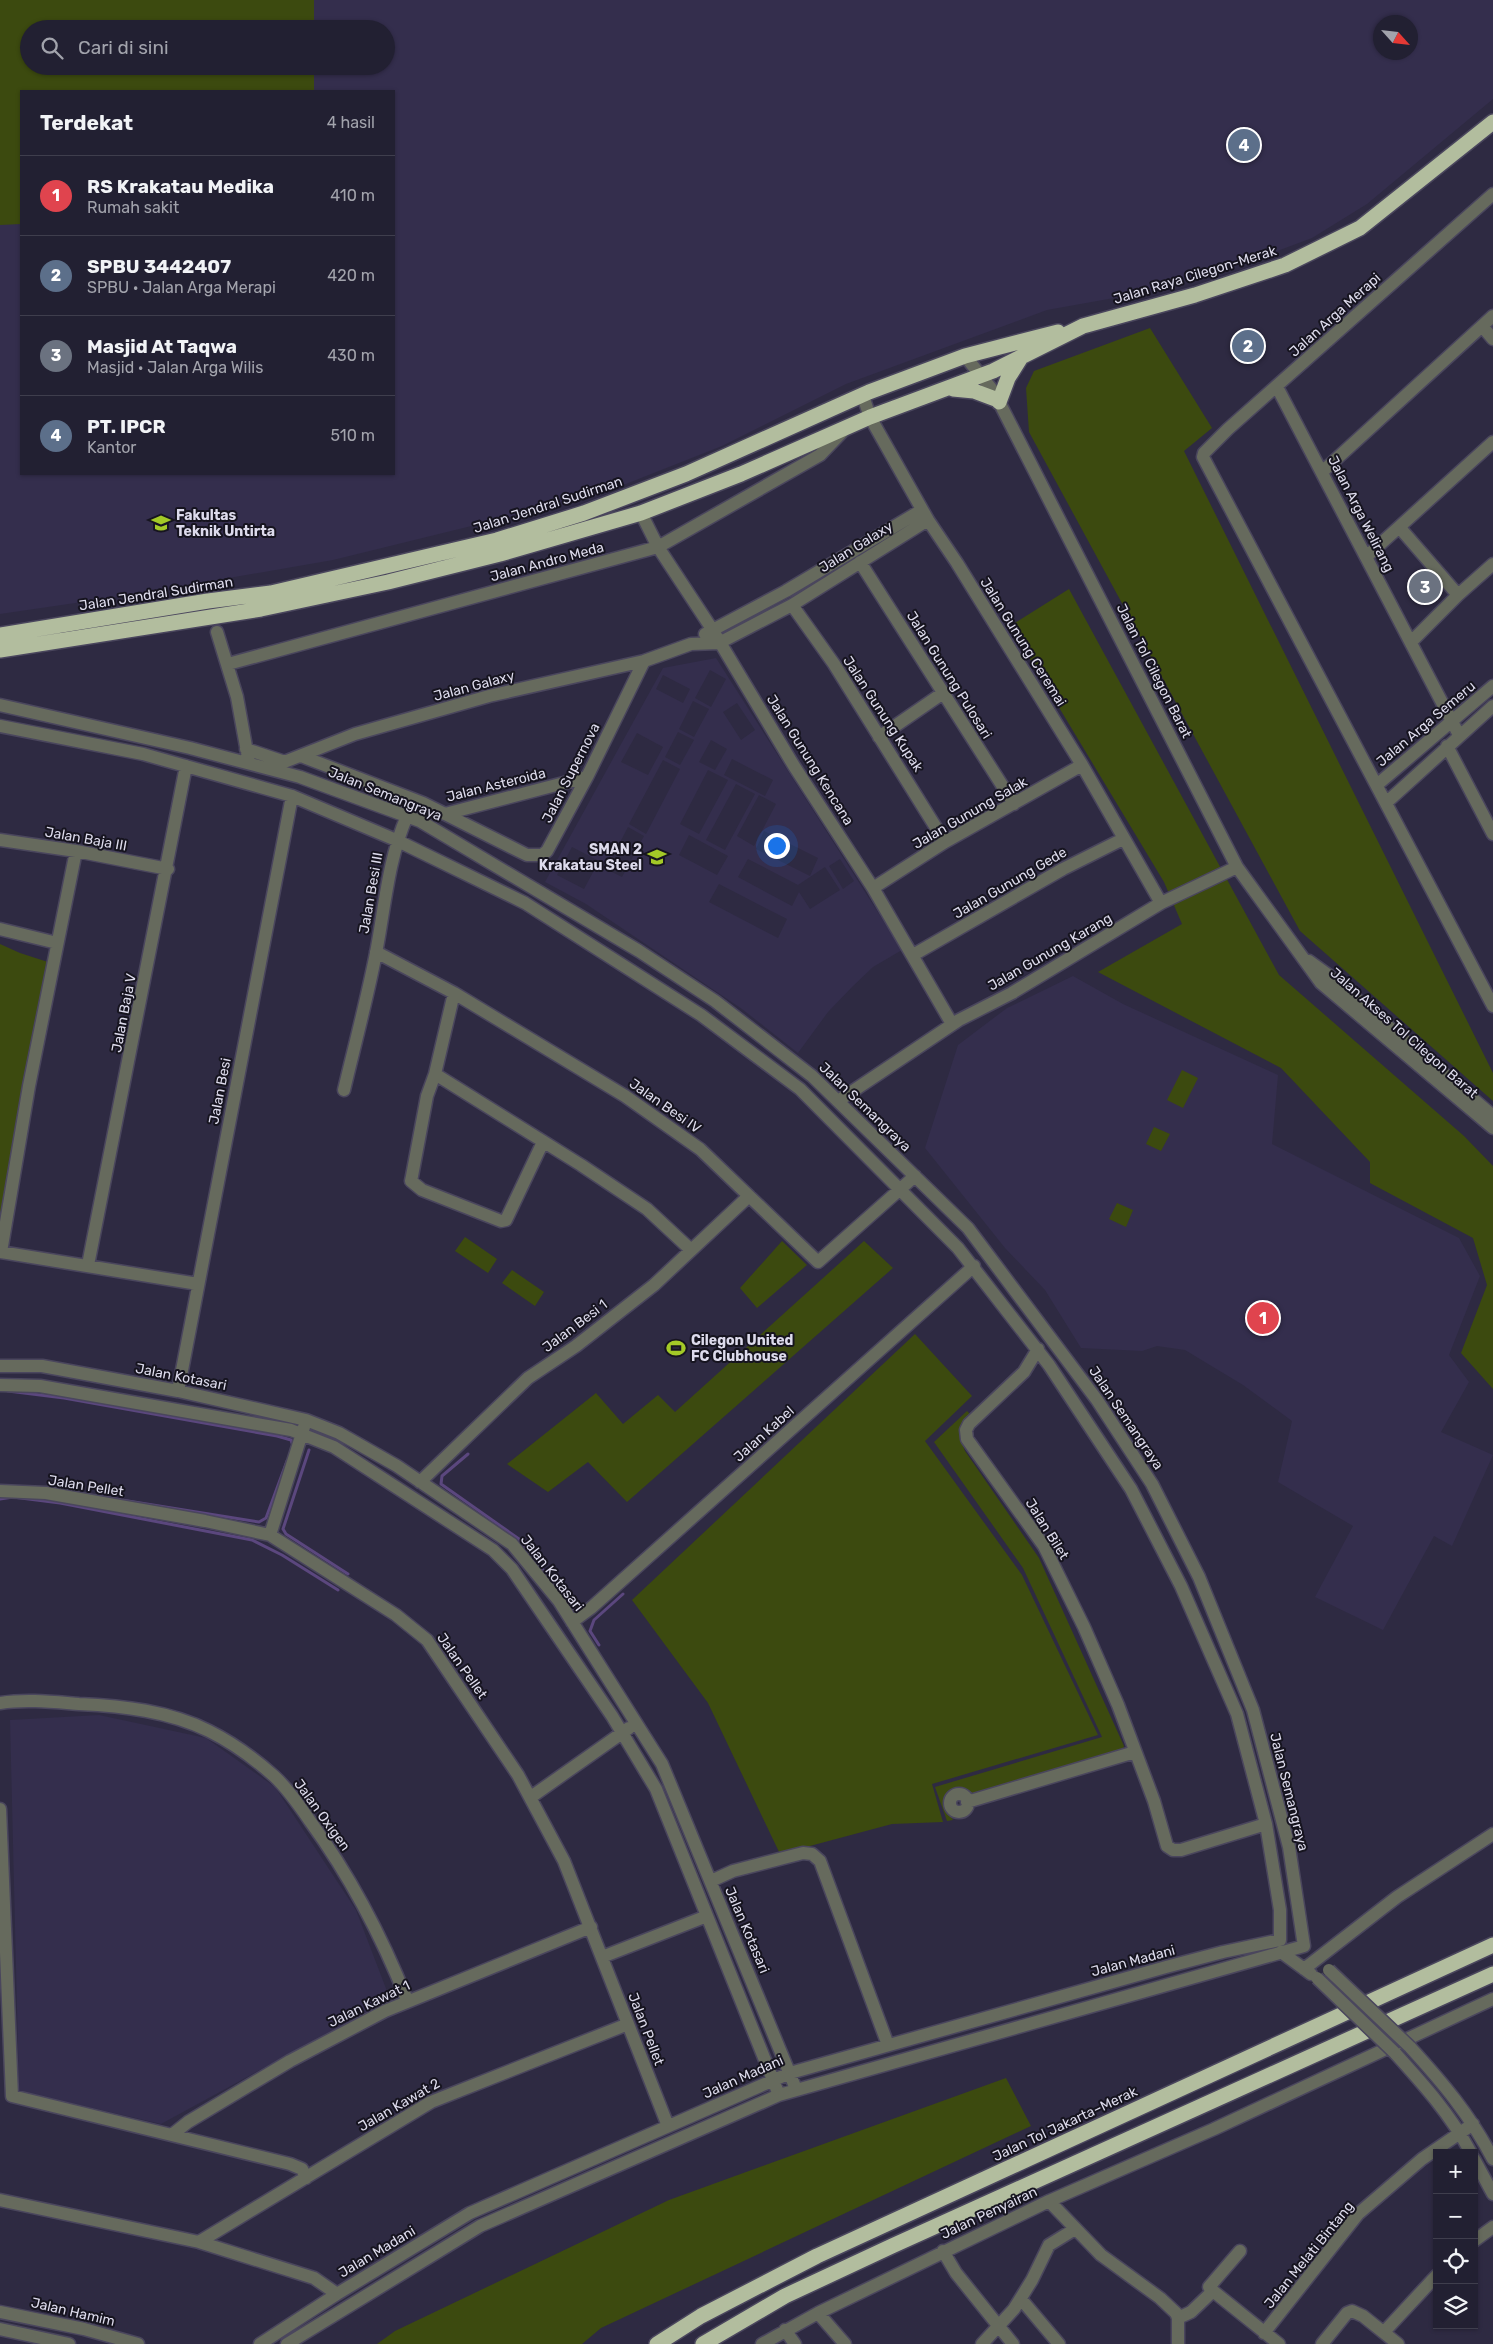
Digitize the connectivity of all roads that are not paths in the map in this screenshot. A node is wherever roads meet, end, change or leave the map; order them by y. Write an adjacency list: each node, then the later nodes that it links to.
1 (1493, 122): 4 (highway, Jalan Raya Cilegon-Merak)
2 (1493, 194): 11 (street, Jalan Arga Merapi)
3 (1493, 316): 5 (street)
4 (1083, 326): 7 (highway, Jalan Jendral Sudirman); 9 (highway, Jalan Raya Cilegon-Merak)
5 (1482, 326): 6 (street); 18 (street)
6 (1493, 339)
7 (984, 352): 8 (highway, Jalan Jendral Sudirman); 10 (street)
8 (965, 356): 10 (street); 13 (highway, Jalan Jendral Sudirman)
9 (1020, 358): 10 (highway, Jalan Raya Cilegon-Merak); 14 (highway)
10 (987, 374): 12 (highway, Jalan Raya Cilegon-Merak); 14 (street)
11 (1277, 386): 18 (street, Jalan Arga Welirang); 54 (street, Jalan Arga Merapi)
12 (946, 389): 14 (highway); 15 (highway, Jalan Raya Cilegon-Merak)
13 (862, 396): 15 (street, Jalan Gunung Ceremai); 30 (highway, Jalan Jendral Sudirman)
14 (997, 398): 66 (street, Jalan Tol Cilegon Barat)
15 (870, 417): 16 (highway, Jalan Raya Cilegon-Merak); 20 (street, Jalan Gunung Ceremai)
16 (844, 429): 19 (highway, Jalan Raya Cilegon-Merak); 22 (street, Jalan Andro Meda)
17 (1493, 442): 21 (street)
18 (1322, 472): 23 (street, Jalan Arga Welirang)
19 (641, 513): 22 (street, Jalan Gunung Kencana); 34 (highway, Jalan Raya Cilegon-Merak)
20 (925, 515): 24 (street, Jalan Galaxy); 28 (street, Jalan Galaxy); 50 (street, Jalan Gunung Ceremai)
21 (1400, 528): 23 (street); 26 (street)
22 (658, 548): 28 (street, Jalan Gunung Kencana); 36 (street, Jalan Andro Meda)
23 (1366, 558): 31 (street, Jalan Arga Welirang)
24 (860, 562): 27 (street, Jalan Galaxy); 38 (street, Jalan Gunung Pulosari)
25 (1493, 564): 26 (street)
26 (1458, 595): 31 (street)
27 (792, 605): 32 (street, Jalan Galaxy); 44 (street, Jalan Gunung Kupak)
28 (712, 629): 32 (street, Jalan Gunung Kencana); 33 (street, Jalan Galaxy)
29 (217, 632): 36 (street)
30 (0, 635)
31 (1411, 642): 41 (street, Jalan Arga Welirang)
32 (719, 643): 33 (street, Jalan Galaxy); 68 (street, Jalan Gunung Kencana)
33 (691, 644): 35 (street, Jalan Galaxy)
34 (0, 650)
35 (644, 660): 47 (street, Jalan Galaxy); 53 (street, Jalan Supernova)
36 (228, 664): 46 (street)
37 (1493, 686): 41 (street, Jalan Arga Semeru)
38 (943, 693): 44 (street); 57 (street, Jalan Gunung Pulosari)
39 (0, 705): 49 (street, Jalan Semangraya)
40 (1493, 706): 43 (street)
41 (1452, 721): 43 (street, Jalan Arga Welirang); 54 (street, Jalan Arga Semeru)
42 (0, 726): 51 (street)
43 (1460, 735): 45 (street)
44 (879, 737): 64 (street, Jalan Gunung Kupak)
45 (1447, 746): 56 (street); 60 (street)
46 (246, 749): 48 (street); 49 (street)
47 (302, 756): 48 (street, Jalan Galaxy); 58 (street, Jalan Asteroida)
48 (285, 762): 52 (street, Jalan Galaxy)
49 (249, 763): 52 (street, Jalan Semangraya)
50 (1082, 765): 57 (street, Jalan Gunung Salak); 61 (street, Jalan Gunung Ceremai)
51 (186, 766): 55 (street); 67 (street, Jalan Baja V)
52 (269, 768): 59 (street, Jalan Semangraya)
53 (587, 778): 58 (street, Jalan Asteroida); 58 (street, Jalan Supernova)
54 (1378, 784): 56 (street)
55 (292, 796): 63 (street); 91 (street, Jalan Besi)
56 (1387, 802): 76 (street)
57 (1014, 804): 64 (street, Jalan Gunung Salak)
58 (445, 814)
59 (407, 816): 63 (street, Jalan Besi III); 80 (street, Jalan Semangraya)
60 (1492, 828)
61 (1123, 839): 69 (street, Jalan Gunung Ceremai); 73 (street, Jalan Gunung Gede)
62 (0, 840): 65 (street, Jalan Baja III)
63 (396, 840): 72 (street, Jalan Besi III); 85 (street)
64 (945, 842): 68 (street, Jalan Gunung Salak)
65 (76, 851): 67 (street, Jalan Baja III); 71 (street)
66 (1237, 867): 69 (street, Jalan Gunung Karang); 74 (street, Jalan Tol Cilegon Barat)
67 (168, 869): 89 (street, Jalan Baja V)
68 (873, 888): 73 (street, Jalan Gunung Kencana)
69 (1161, 903): 77 (street, Jalan Gunung Karang)
70 (0, 929): 71 (street)
71 (57, 943): 88 (street)
72 (376, 952): 75 (street, Jalan Besi IV); 79 (street, Jalan Besi III)
73 (913, 955): 77 (street, Jalan Gunung Kencana)
74 (1300, 956): 81 (street); 82 (street, Jalan Akses Tol Cilegon Barat)
75 (454, 993): 78 (street); 86 (street, Jalan Besi IV)
76 (1493, 1006)
77 (952, 1024): 80 (street, Jalan Gunung Karang)
78 (435, 1074): 83 (street); 83 (street)
79 (344, 1090)
80 (838, 1101): 84 (street, Jalan Semangraya)
81 (1493, 1116)
82 (1493, 1128)
83 (543, 1142): 87 (street)
84 (915, 1176): 85 (street); 103 (street, Jalan Semangraya)
85 (901, 1190): 86 (street, Jalan Besi IV); 90 (street)
86 (749, 1196): 87 (street, Jalan Besi 1)
87 (690, 1248): 100 (street, Jalan Besi 1)
88 (0, 1252): 89 (street)
89 (88, 1265): 91 (street)
90 (974, 1266): 92 (street); 105 (street, Jalan Kabel)
91 (198, 1284): 97 (street, Jalan Besi)
92 (1038, 1349): 93 (street); 95 (street, Jalan Bilet)
93 (1049, 1365): 95 (street); 104 (street)
94 (0, 1366): 97 (street, Jalan Kotasari)
95 (1024, 1372): 109 (street, Jalan Bilet)
96 (0, 1385): 99 (street, Jalan Kotasari)
97 (178, 1391): 98 (street, Jalan Kotasari)
98 (306, 1420): 99 (street); 100 (street, Jalan Kotasari)
99 (302, 1434): 102 (street); 108 (street, Jalan Kotasari)
100 (420, 1482): 105 (street, Jalan Kotasari)
101 (0, 1492): 102 (street, Jalan Pellet)
102 (270, 1535): 110 (street, Jalan Pellet)
103 (1199, 1577): 104 (street); 118 (street, Jalan Semangraya)
104 (1181, 1586): 113 (street)
105 (576, 1619): 107 (street, Jalan Kotasari)
106 (0, 1703): 126 (street, Jalan Oxigen)
107 (637, 1723): 108 (street); 115 (street, Jalan Kotasari)
108 (622, 1732): 110 (street); 116 (street, Jalan Kotasari)
109 (1135, 1752): 111 (street); 113 (street, Jalan Bilet)
110 (531, 1797): 117 (street, Jalan Pellet)
111 (968, 1802)
112 (0, 1809): 133 (street)
113 (1266, 1824): 120 (street)
114 (1493, 1834): 122 (street)
115 (711, 1881): 128 (street); 129 (street, Jalan Kotasari)
116 (707, 1916): 121 (street); 130 (street, Jalan Kotasari)
117 (591, 1927): 121 (street, Jalan Pellet); 126 (street, Jalan Kawat 1)
118 (1303, 1942): 120 (street); 122 (street)
119 (1493, 1945): 167 (highway, Jalan Tol Jakarta–Merak)
120 (1281, 1946): 123 (street); 128 (street, Jalan Madani); 131 (street)
121 (602, 1957): 127 (street, Jalan Pellet)
122 (1318, 1959): 123 (street); 134 (street, bridge)
123 (1304, 1969): 136 (street, bridge)
124 (1493, 1974): 168 (highway)
125 (1493, 1999): 144 (street)
126 (407, 2000): 137 (street, Jalan Kawat 1)
127 (628, 2024): 135 (street, Jalan Pellet); 141 (street, Jalan Kawat 2)
128 (888, 2045): 129 (street, Jalan Madani)
129 (790, 2073): 130 (street, Jalan Madani); 131 (street, Jalan Kotasari)
130 (773, 2081): 132 (street, Jalan Kotasari); 135 (street, Jalan Madani)
131 (796, 2088): 132 (street)
132 (778, 2095): 166 (street)
133 (6, 2096): 137 (street)
134 (1473, 2124): 136 (street, Jalan Melati Bintang); 139 (street)
135 (668, 2126): 153 (street, Jalan Madani)
136 (1460, 2133): 138 (street); 162 (street, Jalan Melati Bintang)
137 (173, 2134): 141 (street)
138 (1469, 2149)
139 (1492, 2153)
140 (1478, 2166): 142 (street)
141 (306, 2178): 148 (street, Jalan Kawat 2)
142 (1493, 2194)
143 (0, 2200): 148 (street)
144 (1049, 2201): 146 (street, Jalan Penyairan); 149 (street, Jalan Penyairan)
145 (1493, 2227): 147 (street)
146 (1075, 2229): 154 (street); 157 (street, Jalan Penyairan)
147 (1477, 2239)
148 (200, 2242): 153 (street)
149 (943, 2251): 156 (street, Jalan Penyairan); 158 (street)
150 (1240, 2251): 152 (street)
151 (1433, 2278): 161 (street)
152 (1213, 2291): 157 (street); 162 (street)
153 (337, 2294): 165 (street, Jalan Madani)
154 (1021, 2299): 158 (street); 174 (street)
155 (0, 2312): 164 (street, Jalan Hamim)
156 (818, 2313): 160 (street, Jalan Penyairan); 171 (street)
157 (1178, 2318): 175 (street)
158 (999, 2327): 172 (street); 173 (street)
159 (0, 2329): 163 (street)
160 (785, 2330): 169 (street, Jalan Penyairan); 170 (street)
161 (1384, 2332): 177 (street); 178 (street)
162 (1264, 2333): 176 (street)
163 (69, 2344)
164 (138, 2344)
165 (262, 2344)
166 (287, 2344)
167 (657, 2344)
168 (703, 2344)
169 (762, 2344)
170 (795, 2344)
171 (845, 2344)
172 (982, 2344)
173 (1013, 2344)
174 (1059, 2344)
175 (1178, 2344)
176 (1279, 2344)
177 (1322, 2344)
178 (1398, 2344)

